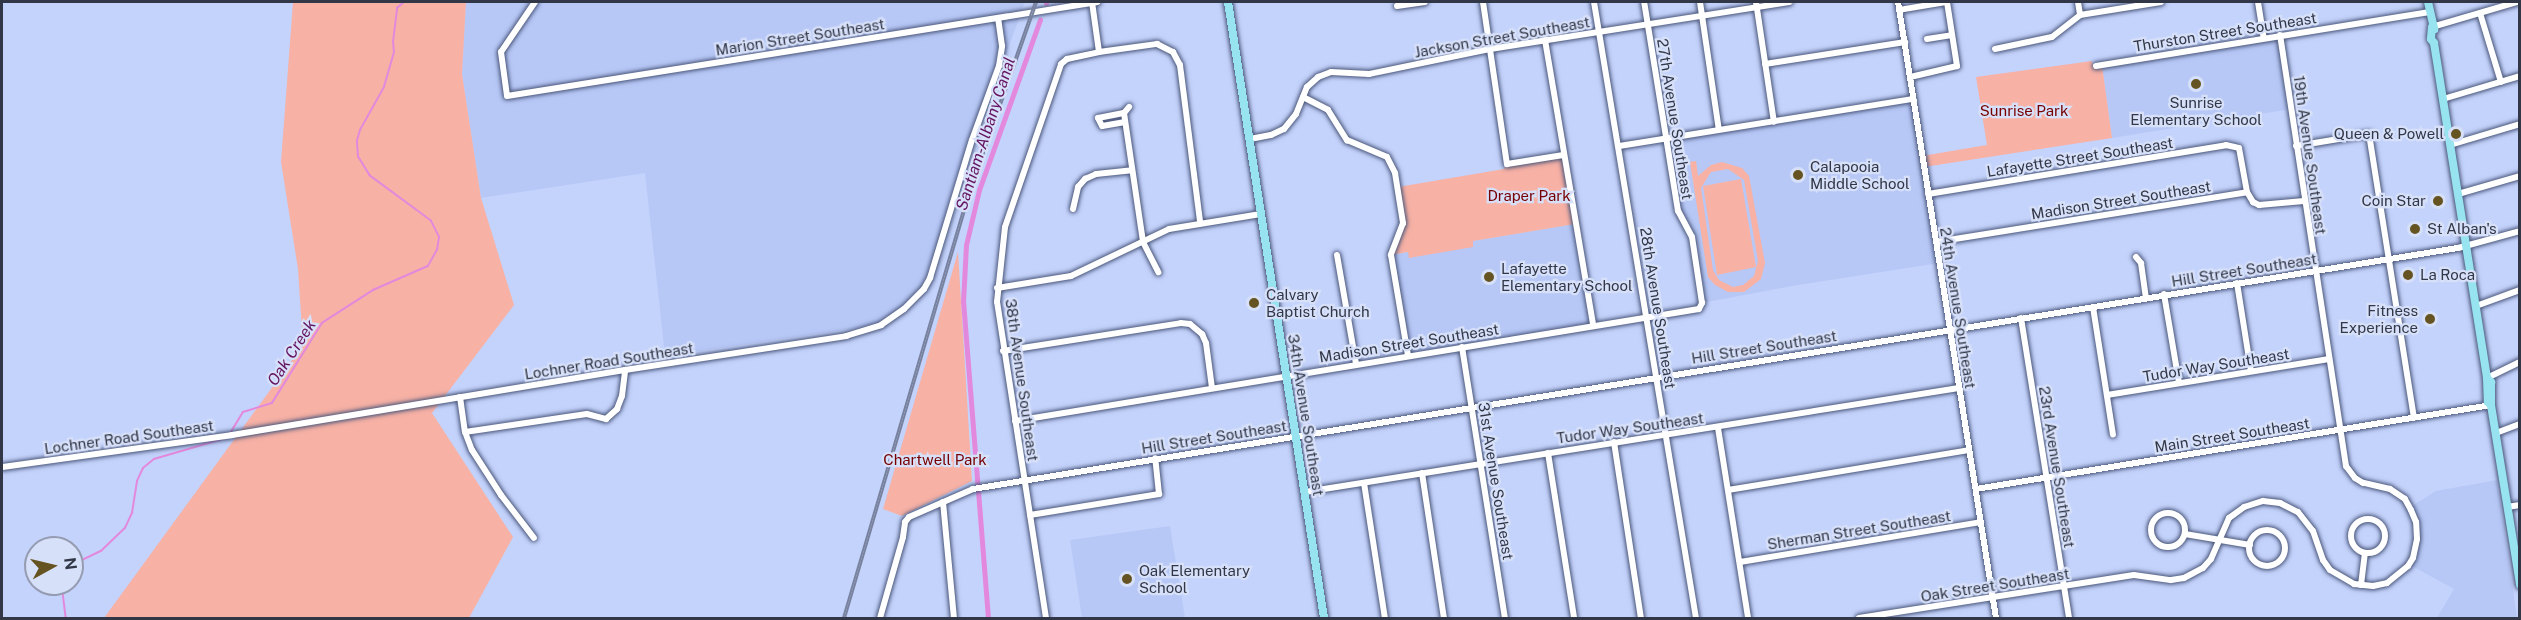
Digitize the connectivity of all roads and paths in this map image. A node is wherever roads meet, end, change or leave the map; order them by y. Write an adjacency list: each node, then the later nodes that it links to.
1 (535, 2): 24 (street, Marion Street Southeast)
2 (1095, 2): 24 (street, Marion Street Southeast); 36 (street)
3 (1228, 2): 52 (main road, 34th Avenue Southeast)
4 (1425, 2): 18 (street)
5 (1483, 2): 34 (street)
6 (1594, 2): 27 (street, 28th Avenue Southeast)
7 (1644, 2): 25 (street, 27th Avenue Southeast)
8 (1700, 2): 22 (street)
9 (1789, 2): 17 (street, Jackson Street Southeast)
10 (1898, 2): 19 (street, 24th Avenue Southeast)
11 (1947, 2): 19 (street); 28 (street)
12 (2078, 2): 23 (street)
13 (2161, 2): 23 (street)
14 (2258, 2): 30 (street)
15 (2428, 2): 20 (main road)
16 (2517, 2): 21 (street)
17 (1757, 4): 22 (street, Jackson Street Southeast); 37 (street)
18 (1397, 6)
19 (1899, 10): 33 (street, 24th Avenue Southeast)
20 (2430, 12): 26 (main road); 29 (street, Thurston Street Southeast)
21 (2480, 13): 26 (street); 41 (street)
22 (1702, 15): 25 (street, Jackson Street Southeast); 50 (street)
23 (2080, 15): 35 (street)
24 (998, 18): 93 (street, Lochner Road Southeast)
25 (1647, 23): 27 (street, Jackson Street Southeast); 51 (street, 27th Avenue Southeast)
26 (2432, 27): 44 (main road)
27 (1599, 31): 32 (street, Jackson Street Southeast); 54 (street, 28th Avenue Southeast)
28 (1952, 35): 31 (street); 40 (street)
29 (2280, 35): 30 (street, Thurston Street Southeast); 55 (street, 19th Avenue Southeast)
30 (2264, 38): 38 (street, Thurston Street Southeast)
31 (1927, 39)
32 (1545, 40): 34 (street, Jackson Street Southeast); 56 (street)
33 (1905, 42): 37 (street); 40 (street, 24th Avenue Southeast)
34 (1490, 49): 42 (street, Jackson Street Southeast); 56 (street)
35 (1995, 49)
36 (1099, 52): 65 (street); 76 (street, 38th Avenue Southeast)
37 (1765, 64): 48 (street)
38 (2096, 66)
39 (2520, 76): 41 (street)
40 (1910, 77): 43 (street, 24th Avenue Southeast)
41 (2500, 82): 44 (street)
42 (1303, 97): 52 (street, Jackson Street Southeast); 89 (street)
43 (1913, 99): 48 (street); 60 (street, 24th Avenue Southeast)
44 (2443, 99): 53 (main road)
45 (1129, 107): 46 (street)
46 (1124, 113): 47 (street); 47 (street)
47 (1125, 122): 57 (street)
48 (1774, 122): 50 (street)
49 (2520, 124): 53 (street)
50 (1719, 130): 51 (street)
51 (1666, 138): 54 (street); 81 (street, 27th Avenue Southeast)
52 (1250, 139): 64 (main road, 34th Avenue Southeast)
53 (2450, 145): 61 (main road)
54 (1619, 146): 83 (street, 28th Avenue Southeast)
55 (2296, 146): 62 (street, 19th Avenue Southeast); 72 (street)
56 (1563, 155): 85 (street)
57 (1132, 170): 63 (street); 67 (street)
58 (2520, 176): 61 (street)
59 (2247, 192): 60 (street, Lafayette Street Southeast); 62 (street); 68 (street, Madison Street Southeast)
60 (1928, 194): 68 (street, 24th Avenue Southeast)
61 (2458, 194): 69 (main road)
62 (2304, 201): 73 (street, 19th Avenue Southeast)
63 (1073, 209)
64 (1261, 214): 65 (street); 95 (main road, 34th Avenue Southeast)
65 (1200, 222): 67 (street)
66 (2520, 231): 69 (street, Hill Street Southeast)
67 (1143, 242): 74 (street); 76 (street)
68 (1936, 242): 86 (street, 24th Avenue Southeast)
69 (2466, 246): 72 (street, Hill Street Southeast); 80 (main road)
70 (1338, 255): 92 (street)
71 (2136, 257): 79 (street)
72 (2389, 259): 73 (street, Hill Street Southeast); 105 (street)
73 (2315, 271): 75 (street, Hill Street Southeast); 90 (street, 19th Avenue Southeast)
74 (1158, 272)
75 (2237, 283): 78 (street, Hill Street Southeast); 94 (street)
76 (997, 288): 88 (street, 38th Avenue Southeast)
77 (2520, 290): 80 (street)
78 (2164, 294): 79 (street, Hill Street Southeast); 98 (street)
79 (2146, 298): 82 (street, Hill Street Southeast)
80 (2476, 306): 97 (main road)
81 (1701, 307): 83 (street, Madison Street Southeast)
82 (2093, 307): 84 (street, Hill Street Southeast); 101 (street)
83 (1648, 317): 85 (street, Madison Street Southeast); 96 (street, 28th Avenue Southeast)
84 (2021, 318): 86 (street, Hill Street Southeast); 122 (street, 23rd Avenue Southeast)
85 (1593, 325): 87 (street, Madison Street Southeast)
86 (1949, 330): 96 (street, Hill Street Southeast); 100 (street, 24th Avenue Southeast)
87 (1462, 347): 89 (street, Madison Street Southeast); 104 (street, 31st Avenue Southeast)
88 (1003, 351): 99 (street); 106 (street, 38th Avenue Southeast)
89 (1407, 356): 92 (street, Madison Street Southeast)
90 (2329, 359): 94 (street, Tudor Way Southeast); 109 (street, 19th Avenue Southeast)
91 (2520, 362): 97 (street)
92 (1356, 364): 95 (street, Madison Street Southeast)
93 (625, 370): 102 (street, Lochner Road Southeast); 110 (street)
94 (2251, 371): 98 (street, Tudor Way Southeast)
95 (1286, 376): 99 (street, Madison Street Southeast); 113 (main road, 34th Avenue Southeast)
96 (1657, 376): 104 (street, Hill Street Southeast); 114 (street, 28th Avenue Southeast)
97 (2487, 378): 103 (main road)
98 (2179, 383): 101 (street, Tudor Way Southeast)
99 (1212, 388): 106 (street, Madison Street Southeast)
100 (1959, 388): 108 (street, Tudor Way Southeast); 116 (street, 24th Avenue Southeast)
101 (2107, 395): 112 (street)
102 (460, 397): 110 (street); 120 (street, Lochner Road Southeast)
103 (2491, 405): 105 (street, Main Street Southeast); 111 (main road)
104 (1472, 406): 113 (street, Hill Street Southeast); 119 (street, 31st Avenue Southeast)
105 (2414, 417): 109 (street, Main Street Southeast)
106 (1015, 421): 123 (street, 38th Avenue Southeast)
107 (2520, 424): 111 (street)
108 (1718, 428): 114 (street, Tudor Way Southeast); 126 (street)
109 (2340, 430): 122 (street, Main Street Southeast); 139 (street, 19th Avenue Southeast)
110 (465, 432): 134 (street)
111 (2496, 433): 130 (main road)
112 (2113, 434)
113 (1296, 435): 118 (street, Hill Street Southeast); 127 (main road, 34th Avenue Southeast)
114 (1667, 436): 115 (street, Tudor Way Southeast); 153 (street, 28th Avenue Southeast)
115 (1614, 442): 117 (street, Tudor Way Southeast); 152 (street)
116 (1969, 450): 125 (street, 24th Avenue Southeast); 126 (street)
117 (1548, 453): 119 (street, Tudor Way Southeast); 151 (street)
118 (1155, 458): 123 (street, Hill Street Southeast); 131 (street)
119 (1482, 463): 121 (street, Tudor Way Southeast); 150 (street, 31st Avenue Southeast)
120 (2, 467)
121 (1422, 473): 124 (street, Tudor Way Southeast); 149 (street)
122 (2046, 478): 125 (street, Main Street Southeast); 141 (street, 23rd Avenue Southeast)
123 (1024, 480): 128 (street, Hill Street Southeast); 131 (street, 38th Avenue Southeast)
124 (1364, 483): 127 (street, Tudor Way Southeast); 148 (street)
125 (1976, 489): 132 (street, 24th Avenue Southeast)
126 (1728, 490): 138 (street)
127 (1305, 492): 147 (main road, 34th Avenue Southeast)
128 (943, 502): 144 (street, Hill Street Southeast); 145 (street)
129 (2520, 505): 130 (street)
130 (2507, 507): 140 (main road)
131 (1030, 515): 146 (street, 38th Avenue Southeast)
132 (1981, 522): 138 (street, Sherman Street Southeast); 142 (street, 24th Avenue Southeast)
133 (2185, 534): 133 (street); 135 (street)
134 (534, 538)
135 (2218, 541): 136 (street); 139 (street, Oak Street Southeast); 141 (street, Oak Street Southeast)
136 (2250, 545): 136 (street)
137 (2365, 553): 137 (street); 139 (street)
138 (1740, 562): 154 (street)
139 (2361, 585)
140 (2520, 585)
141 (2064, 586): 142 (street, Oak Street Southeast); 157 (street, 23rd Avenue Southeast)
142 (1993, 597): 143 (street, Oak Street Southeast); 156 (street, 24th Avenue Southeast)
143 (1889, 616): 155 (street, Oak Street Southeast)
144 (880, 618)
145 (954, 618)
146 (1046, 618)
147 (1324, 618)
148 (1385, 618)
149 (1444, 618)
150 (1505, 618)
151 (1574, 618)
152 (1641, 618)
153 (1696, 618)
154 (1748, 618)
155 (1859, 618)
156 (1996, 618)
157 (2069, 618)

